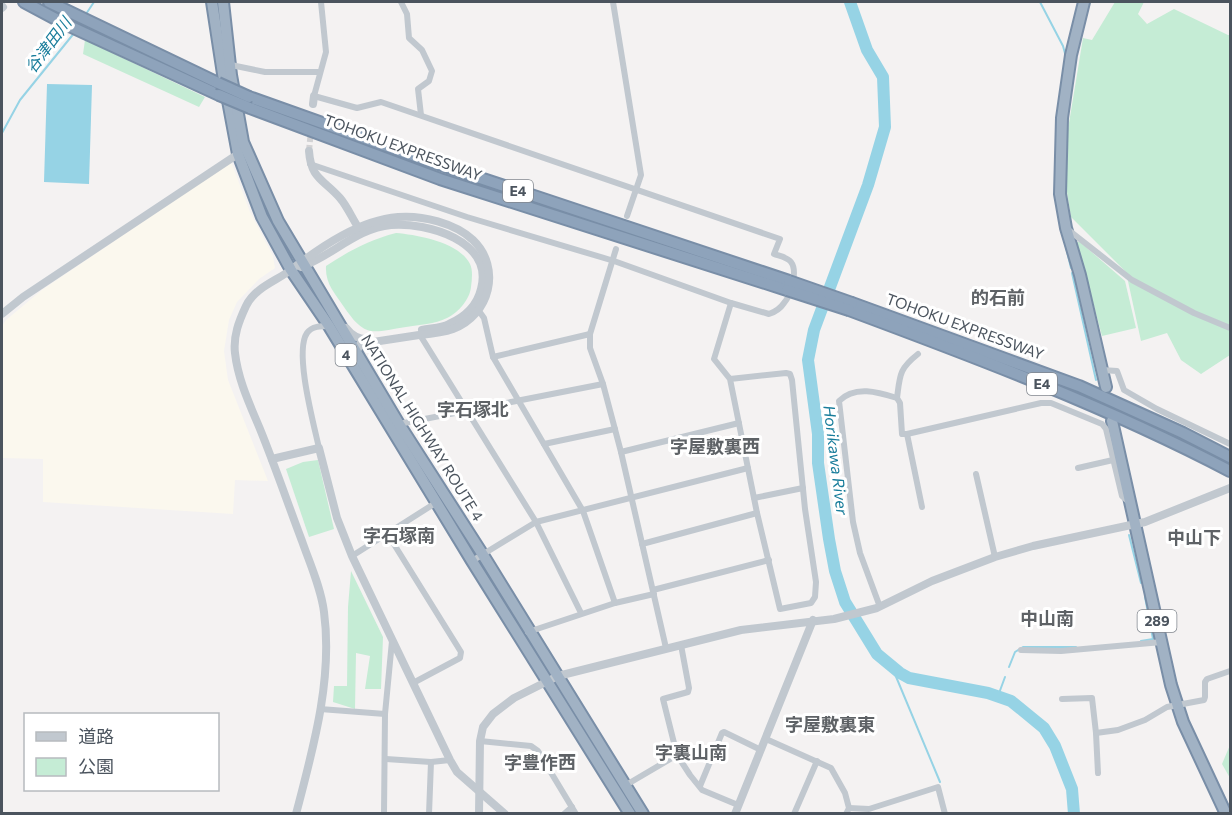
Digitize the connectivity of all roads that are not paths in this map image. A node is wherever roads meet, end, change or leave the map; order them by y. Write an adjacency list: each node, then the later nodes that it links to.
1 (24, 2): 11 (highway)
2 (49, 2): 11 (highway)
3 (212, 2): 16 (highway, NATIONAL HIGHWAY ROUTE 4 / 4)
4 (223, 2): 12 (highway, NATIONAL HIGHWAY ROUTE 4 / 4)
5 (321, 2): 13 (street)
6 (401, 2): 14 (street)
7 (613, 2): 18 (street)
8 (1077, 2): 10 (street)
9 (1084, 2): 10 (highway)
10 (1079, 16): 21 (highway)
11 (90, 29): 28 (highway, TOHOKU EXPRESSWAY / E4, bridge)
12 (231, 65): 13 (street); 24 (highway, NATIONAL HIGHWAY ROUTE 4 / 4)
13 (320, 72): 14 (street)
14 (421, 116): 18 (street)
15 (309, 151): 17 (street)
16 (238, 154): 25 (highway, NATIONAL HIGHWAY ROUTE 4 / 4); 30 (street)
17 (310, 164): 20 (street); 23 (street)
18 (636, 190): 19 (street); 27 (street)
19 (627, 216)
20 (358, 227): 24 (street); 29 (street)
21 (1066, 228): 32 (street); 38 (highway)
22 (616, 249): 23 (street)
23 (614, 261): 27 (street); 33 (street)
24 (302, 264): 25 (street); 26 (highway, NATIONAL HIGHWAY ROUTE 4 / 4); 26 (street)
25 (291, 270): 31 (highway, NATIONAL HIGHWAY ROUTE 4 / 4); 55 (street)
26 (321, 296): 35 (highway, NATIONAL HIGHWAY ROUTE 4 / 4)
27 (731, 303): 39 (street)
28 (850, 307): 54 (highway, TOHOKU EXPRESSWAY / E4); 59 (highway, TOHOKU EXPRESSWAY / E4)
29 (479, 311): 34 (street); 37 (street)
30 (2, 314)
31 (329, 326): 52 (street); 65 (highway, NATIONAL HIGHWAY ROUTE 4 / 4)
32 (1230, 328)
33 (590, 334): 37 (street); 40 (street)
34 (420, 335): 35 (street); 44 (street)
35 (357, 351): 47 (highway, NATIONAL HIGHWAY ROUTE 4 / 4)
36 (918, 354): 42 (street)
37 (493, 357): 43 (street)
38 (1102, 370): 41 (highway); 51 (street)
39 (730, 379): 46 (street); 61 (street)
40 (603, 384): 43 (street); 48 (street)
41 (1106, 387)
42 (897, 398): 49 (street); 81 (street)
43 (519, 401): 44 (street); 50 (street)
44 (466, 411): 47 (street); 70 (street)
45 (1112, 421): 66 (highway, 289)
46 (739, 423): 53 (street); 57 (street)
47 (399, 424): 74 (highway, NATIONAL HIGHWAY ROUTE 4 / 4)
48 (615, 429): 50 (street); 53 (street)
49 (907, 434): 56 (street); 67 (street)
50 (544, 444): 68 (street)
51 (1230, 444)
52 (319, 448): 55 (street); 75 (street)
53 (621, 452): 63 (street)
54 (1230, 458)
55 (272, 459): 96 (street)
56 (1113, 460): 58 (street); 66 (street)
57 (748, 468): 63 (street); 64 (street)
58 (1078, 468)
59 (1230, 471)
60 (976, 474): 76 (street)
61 (803, 488): 64 (street); 77 (street)
62 (1230, 488): 71 (street)
63 (631, 498): 68 (street); 73 (street)
64 (754, 498): 69 (street)
65 (436, 502): 72 (street); 78 (highway, NATIONAL HIGHWAY ROUTE 4 / 4)
66 (1130, 502): 71 (highway, 289)
67 (922, 507)
68 (583, 511): 70 (street); 80 (street)
69 (757, 513): 73 (street); 77 (street)
70 (536, 522): 74 (street); 82 (street)
71 (1135, 524): 76 (street); 87 (highway, 289)
72 (387, 533): 75 (street); 93 (street)
73 (642, 544): 79 (street)
74 (483, 555): 78 (street); 84 (highway, NATIONAL HIGHWAY ROUTE 4 / 4)
75 (352, 556): 86 (street)
76 (995, 557): 81 (street)
77 (769, 560): 79 (street)
78 (472, 561): 85 (highway, NATIONAL HIGHWAY ROUTE 4 / 4)
79 (654, 592): 80 (street); 89 (street)
80 (615, 603): 82 (street)
81 (879, 607): 83 (street)
82 (581, 614): 84 (street)
83 (813, 620): 88 (street); 99 (street)
84 (530, 631): 85 (street); 92 (highway, NATIONAL HIGHWAY ROUTE 4 / 4)
85 (519, 636): 92 (highway, NATIONAL HIGHWAY ROUTE 4 / 4)
86 (392, 637): 93 (street); 97 (street)
87 (1162, 642): 90 (street); 95 (highway, 289)
88 (681, 645): 89 (street); 102 (street)
89 (666, 648): 92 (street)
90 (1021, 650)
91 (1230, 671): 95 (street)
92 (553, 679): 100 (street); 108 (highway, NATIONAL HIGHWAY ROUTE 4 / 4); 121 (highway, NATIONAL HIGHWAY ROUTE 4 / 4)
93 (413, 683): 104 (street)
94 (1062, 699): 98 (street)
95 (1177, 705): 98 (street); 126 (highway, 289)
96 (320, 709): 97 (street); 114 (street)
97 (386, 714): 103 (street)
98 (1096, 733): 107 (street)
99 (766, 739): 101 (street); 105 (street)
100 (480, 741): 110 (street); 112 (street)
101 (761, 750): 109 (street); 111 (street)
102 (678, 755): 108 (street); 109 (street)
103 (386, 759): 106 (street); 115 (street)
104 (450, 760): 106 (street); 110 (street)
105 (817, 761): 113 (street); 124 (street)
106 (431, 762): 116 (street)
107 (1098, 773)
108 (626, 785): 122 (highway, NATIONAL HIGHWAY ROUTE 4 / 4)
109 (700, 786): 111 (street)
110 (480, 792): 117 (street); 118 (street)
111 (738, 805): 123 (street)
112 (572, 807): 119 (street); 120 (street)
113 (848, 811): 125 (street)
114 (296, 813)
115 (384, 813)
116 (429, 813)
117 (479, 813)
118 (505, 813)
119 (564, 813)
120 (576, 813)
121 (630, 813)
122 (643, 813)
123 (735, 813)
124 (795, 813)
125 (945, 813)
126 (1226, 813)

